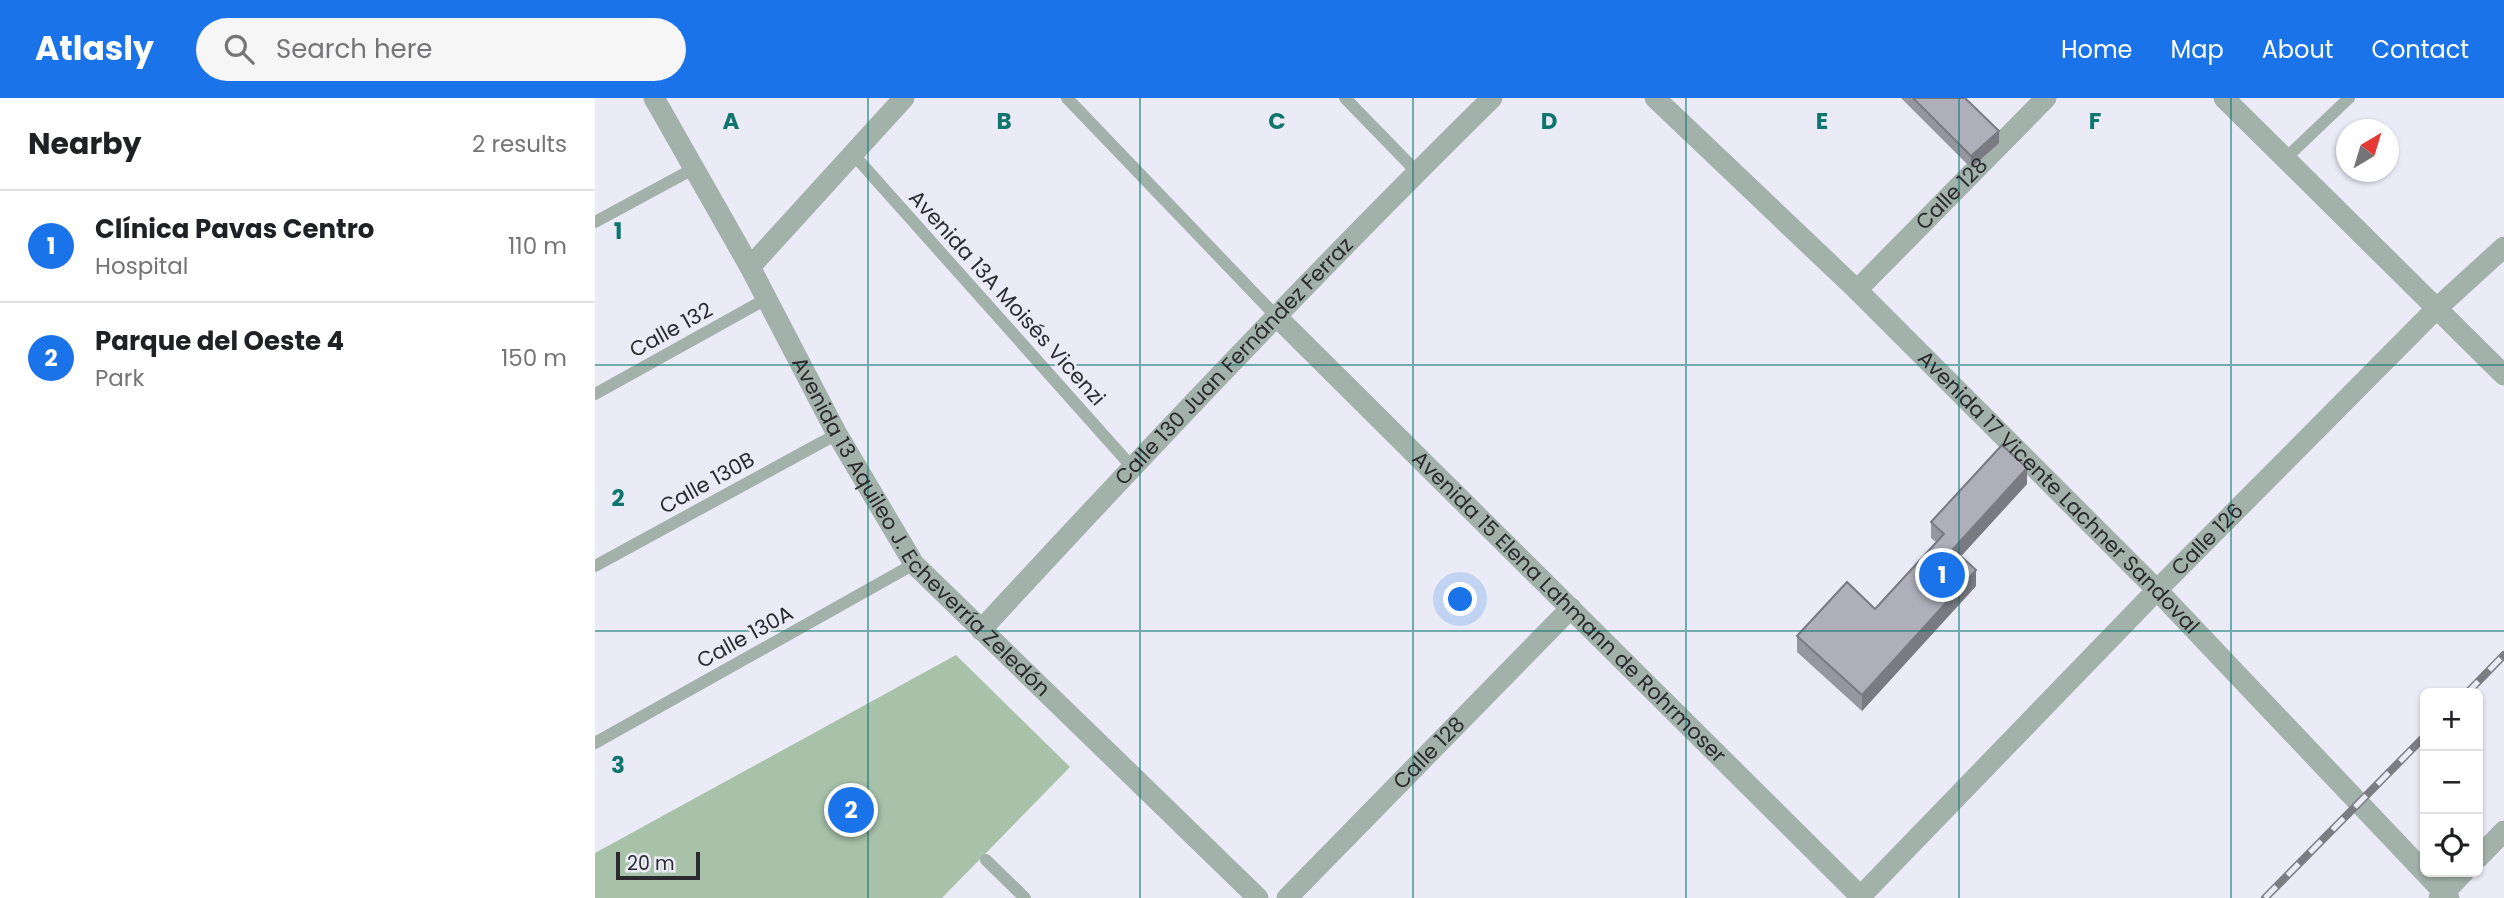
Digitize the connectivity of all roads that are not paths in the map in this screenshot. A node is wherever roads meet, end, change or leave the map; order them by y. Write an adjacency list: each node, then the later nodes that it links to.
1 (654, 98): 12 (street, Avenida 13 Aquileo J. Echeverría Zeledón)
2 (904, 98): 10 (street)
3 (1067, 98): 20 (lane)
4 (1345, 98): 13 (lane)
5 (1492, 98): 13 (street, Calle 130 Juan Fernández Ferraz)
6 (1655, 98): 17 (street, Avenida 17 Vicente Lachner Sandoval)
7 (2046, 98): 17 (street, Calle 128)
8 (2224, 98): 11 (street)
9 (2349, 98): 11 (lane)
10 (853, 155): 16 (street); 24 (lane, Avenida 13A Moisés Vicenzi)
11 (2285, 159): 19 (street)
12 (693, 169): 14 (lane); 16 (street, Avenida 13 Aquileo J. Echeverría Zeledón)
13 (1417, 172): 20 (street, Calle 130 Juan Fernández Ferraz)
14 (595, 222)
15 (2504, 247): 19 (street, Calle 126)
16 (750, 267): 18 (street, Avenida 13 Aquileo J. Echeverría Zeledón)
17 (1857, 290): 27 (street, Avenida 17 Vicente Lachner Sandoval)
18 (766, 299): 22 (lane, Calle 132); 23 (street, Avenida 13 Aquileo J. Echeverría Zeledón)
19 (2437, 309): 21 (street); 27 (street, Calle 126)
20 (1276, 316): 24 (street, Calle 130 Juan Fernández Ferraz); 28 (street, Avenida 15 Elena Lahmann de Rohrmoser)
21 (2504, 374)
22 (595, 394)
23 (837, 434): 25 (street, Avenida 13 Aquileo J. Echeverría Zeledón); 26 (lane, Calle 130B)
24 (1132, 467): 29 (street, Calle 130 Juan Fernández Ferraz)
25 (914, 564): 29 (street, Avenida 13 Aquileo J. Echeverría Zeledón); 30 (lane, Calle 130A)
26 (595, 566)
27 (2157, 590): 35 (street, Avenida 17 Vicente Lachner Sandoval); 36 (street, Calle 126)
28 (1571, 608): 36 (street, Avenida 15 Elena Lahmann de Rohrmoser); 39 (street, Calle 128)
29 (981, 630): 38 (street, Avenida 13 Aquileo J. Echeverría Zeledón)
30 (595, 743)
31 (2504, 831): 32 (street)
32 (2483, 853)
33 (986, 860): 37 (lane)
34 (2460, 877): 35 (street)
35 (2444, 896)
36 (1860, 897)
37 (1025, 898)
38 (1258, 898)
39 (1287, 898)

